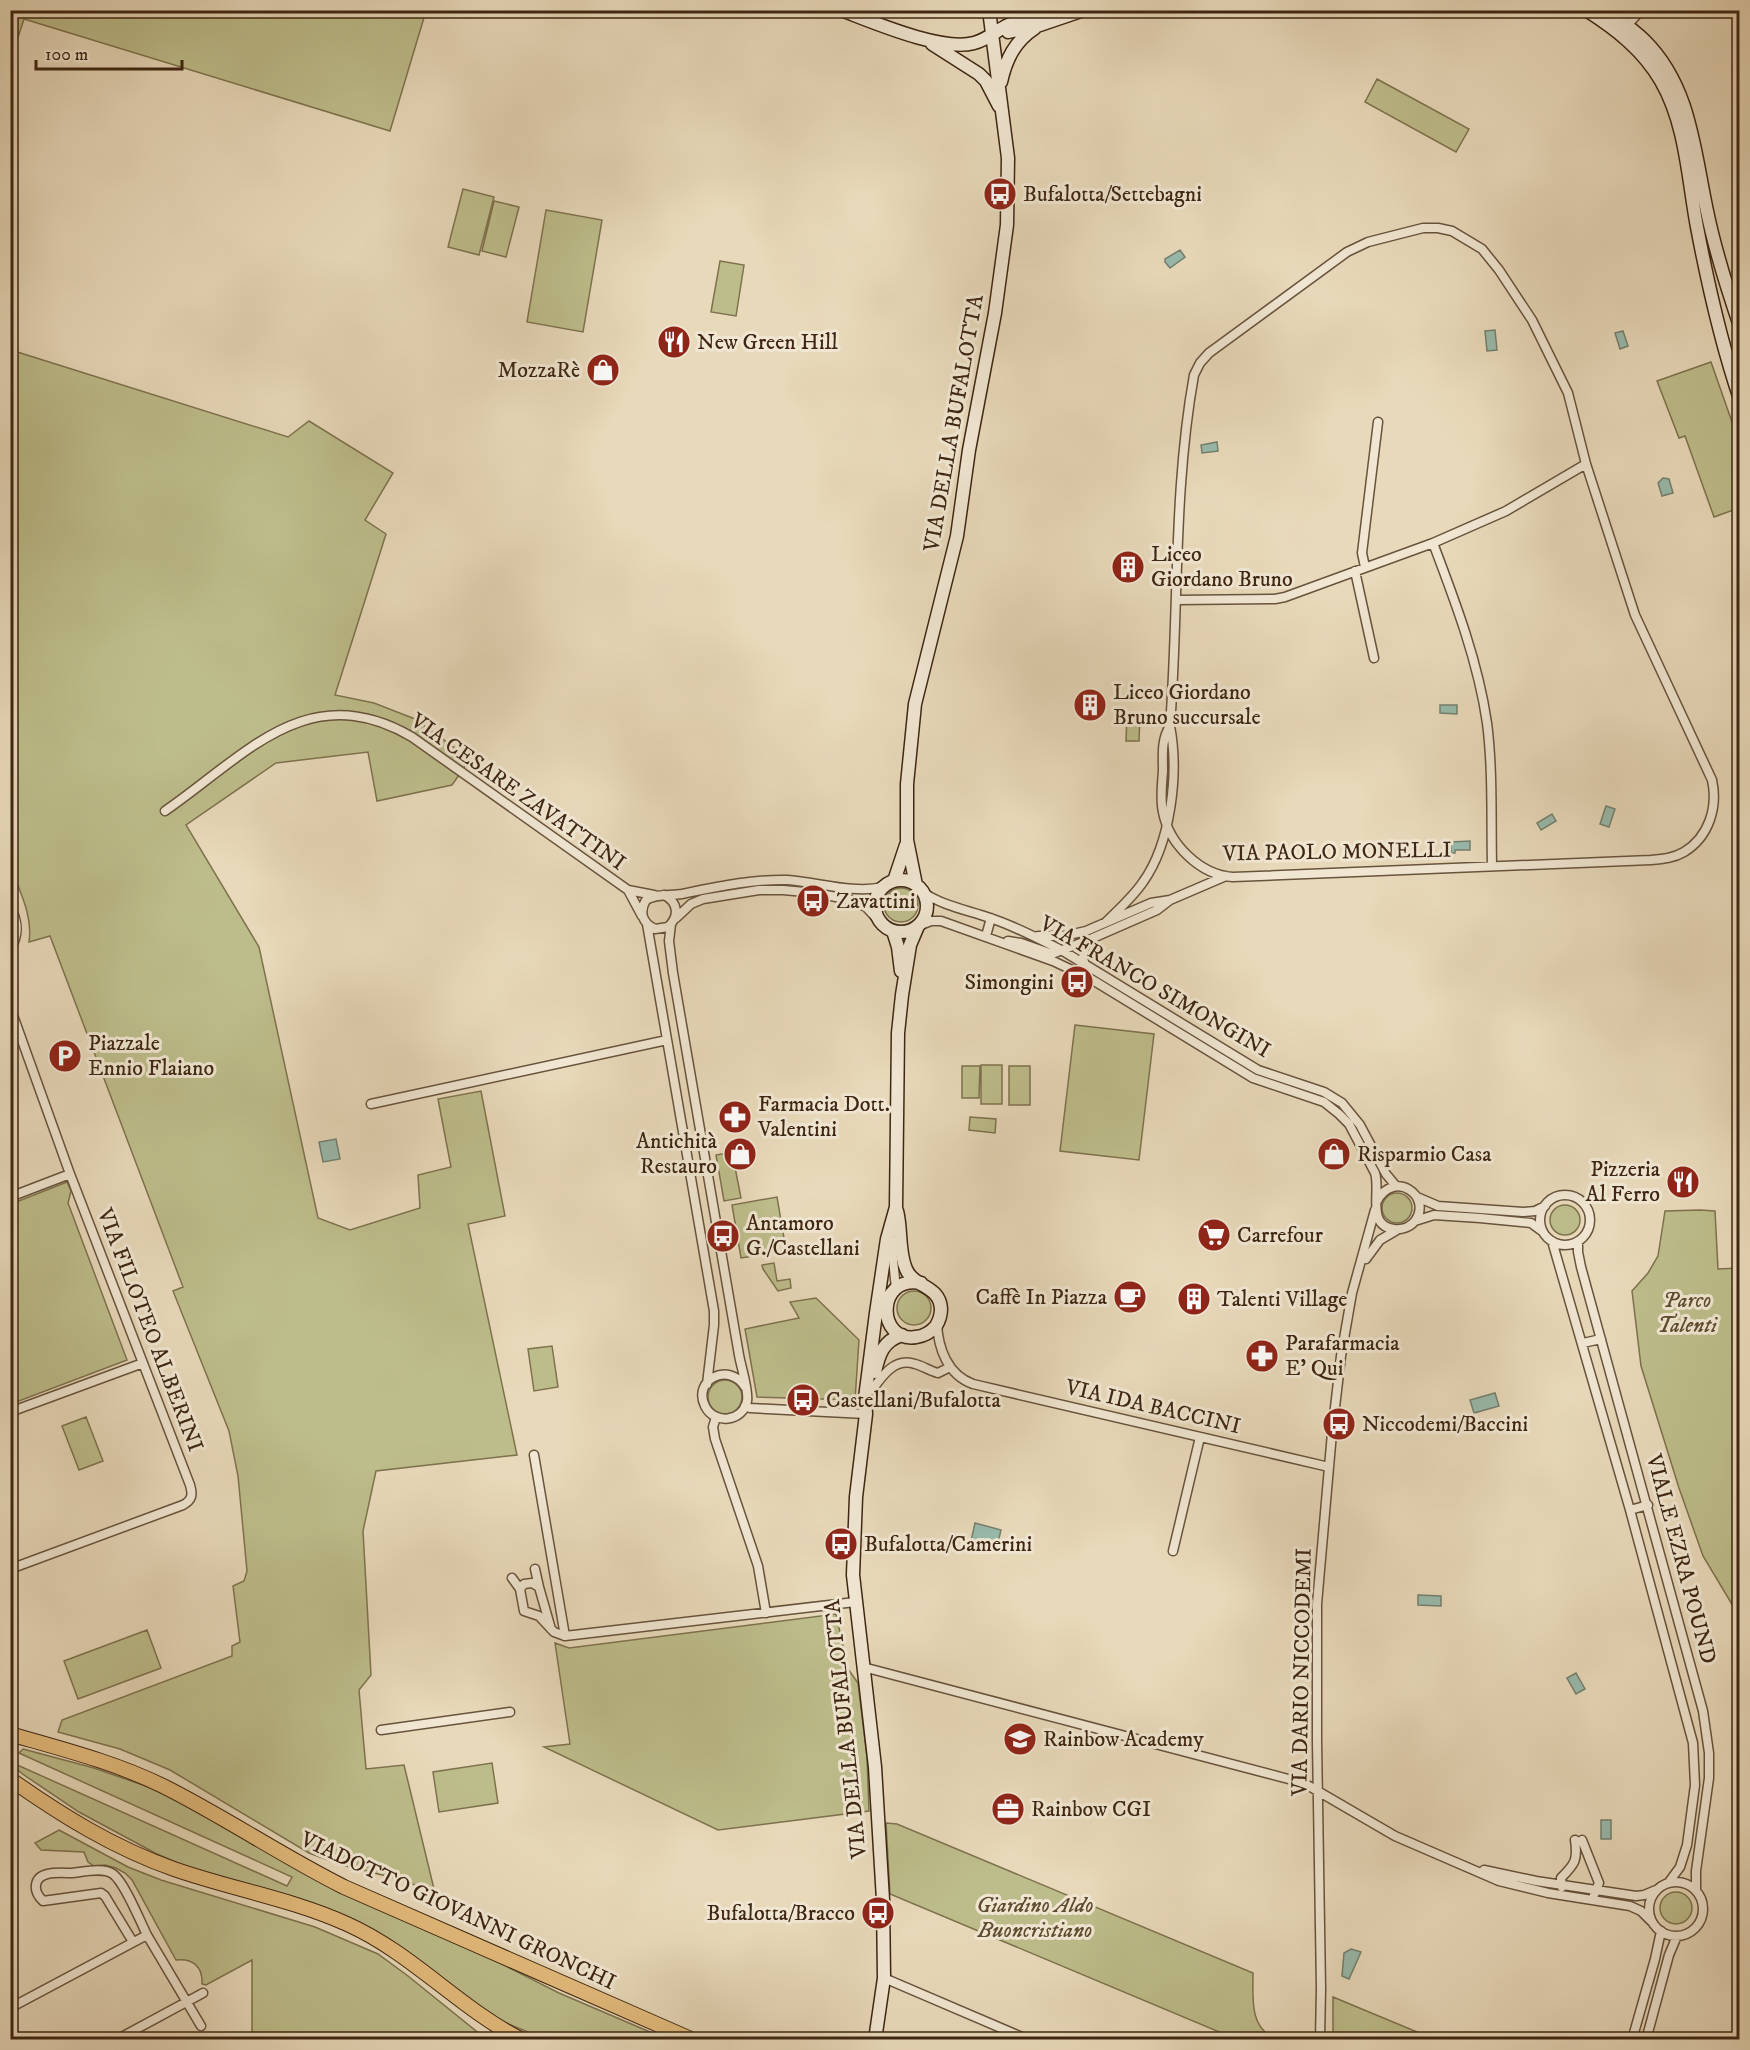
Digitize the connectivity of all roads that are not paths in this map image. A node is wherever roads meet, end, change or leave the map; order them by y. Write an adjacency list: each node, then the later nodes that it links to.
1 (841, 10): 8 (street)
2 (989, 10): 11 (street, VIA DELLA BUFALOTTA)
3 (1050, 10): 11 (street)
4 (1084, 10): 9 (street)
5 (1586, 10): 10 (street)
6 (1605, 10): 10 (street)
7 (1641, 10): 10 (street)
8 (854, 13): 12 (street)
9 (1037, 26): 11 (street); 13 (street)
10 (1624, 30): 15 (street); 16 (street)
11 (992, 35): 12 (street); 13 (street, VIA DELLA BUFALOTTA)
12 (921, 37): 14 (street)
13 (999, 89): 14 (street, VIA DELLA BUFALOTTA)
14 (1003, 113): 26 (street, VIA DELLA BUFALOTTA)
15 (1740, 326)
16 (1740, 399)
17 (1378, 423): 20 (street)
18 (1586, 464): 19 (street); 22 (street, VIA PAOLO MONELLI); 27 (street, VIA PAOLO MONELLI)
19 (1433, 543): 20 (street); 27 (street)
20 (1365, 567): 21 (street)
21 (1355, 571): 22 (street); 23 (street)
22 (1177, 600): 25 (street, VIA PAOLO MONELLI)
23 (1374, 658)
24 (165, 811): 31 (street, VIA CESARE ZAVATTINI)
25 (1168, 826): 28 (street, VIA PAOLO MONELLI); 39 (street)
26 (907, 840): 29 (street, VIA DELLA BUFALOTTA); 30 (street, VIA DELLA BUFALOTTA)
27 (1492, 866): 28 (street, VIA PAOLO MONELLI)
28 (1226, 876): 33 (street)
29 (889, 884): 30 (street); 32 (street, VIA CESARE ZAVATTINI); 38 (street)
30 (920, 889): 35 (street, VIA FRANCO SIMONGINI); 40 (street)
31 (628, 890): 32 (street, VIA CESARE ZAVATTINI); 36 (street, VIA CESARE ZAVATTINI)
32 (661, 895): 36 (street); 37 (street)
33 (1170, 900): 39 (street); 45 (street)
34 (11, 907): 46 (street)
35 (990, 918): 42 (street); 43 (street, VIA FRANCO SIMONGINI)
36 (645, 921): 37 (street); 51 (street, VIA CESARE ZAVATTINI)
37 (673, 922): 38 (street); 77 (street)
38 (880, 922): 41 (street)
39 (1105, 923): 43 (street)
40 (918, 926): 41 (street); 42 (street, VIA FRANCO SIMONGINI); 49 (street, VIA DELLA BUFALOTTA)
41 (893, 931): 49 (street, VIA DELLA BUFALOTTA)
42 (986, 936): 44 (street, VIA FRANCO SIMONGINI)
43 (1034, 936): 47 (street, VIA FRANCO SIMONGINI)
44 (999, 941): 47 (street); 57 (street, VIA FRANCO SIMONGINI)
45 (1086, 941): 47 (street); 48 (street)
46 (10, 950)
47 (1063, 951): 48 (street, VIA FRANCO SIMONGINI)
48 (1085, 965): 54 (street, VIA FRANCO SIMONGINI)
49 (902, 995): 59 (street, VIA DELLA BUFALOTTA)
50 (10, 1007): 53 (street)
51 (667, 1040): 52 (street); 76 (street, VIA CESARE ZAVATTINI)
52 (371, 1104)
53 (70, 1174): 55 (street); 74 (street, VIA FILOTEO ALBERINI)
54 (1396, 1186): 56 (street); 57 (street)
55 (10, 1197)
56 (1417, 1197): 58 (street); 60 (street)
57 (1376, 1205): 62 (street); 65 (street, VIA DARIO NICCODEMI)
58 (1545, 1206): 63 (street); 64 (street)
59 (896, 1207): 61 (street, VIA DELLA BUFALOTTA); 66 (street, VIA DELLA BUFALOTTA)
60 (1415, 1221): 62 (street); 63 (street)
61 (890, 1226): 67 (street, VIA DELLA BUFALOTTA); 73 (street, VIA DELLA BUFALOTTA)
62 (1398, 1230): 65 (street, VIA DARIO NICCODEMI)
63 (1549, 1238): 64 (street); 72 (street, VIALE EZRA POUND)
64 (1578, 1242): 71 (street, VIALE EZRA POUND)
65 (1358, 1272): 85 (street, VIA DARIO NICCODEMI)
66 (921, 1284): 67 (street); 69 (street, VIA DELLA BUFALOTTA)
67 (896, 1289): 68 (street, VIA DELLA BUFALOTTA)
68 (886, 1312): 70 (street); 73 (street, VIA DELLA BUFALOTTA)
69 (937, 1323): 70 (street, VIA DELLA BUFALOTTA); 75 (street)
70 (902, 1335): 78 (street, VIA DELLA BUFALOTTA)
71 (1601, 1339): 72 (street); 86 (street, VIALE EZRA POUND)
72 (1583, 1343): 87 (street, VIALE EZRA POUND)
73 (871, 1351): 81 (street, VIA DELLA BUFALOTTA)
74 (143, 1363): 80 (street); 89 (street, VIA FILOTEO ALBERINI)
75 (950, 1367): 78 (street); 83 (street, VIA IDA BACCINI)
76 (707, 1384): 77 (street); 82 (street)
77 (745, 1387): 79 (street)
78 (872, 1390): 81 (street, VIA DELLA BUFALOTTA)
79 (745, 1406): 81 (street); 82 (street)
80 (10, 1412)
81 (866, 1414): 94 (street, VIA DELLA BUFALOTTA)
82 (716, 1417): 95 (street)
83 (1200, 1437): 85 (street, VIA IDA BACCINI); 88 (street)
84 (534, 1455): 97 (street)
85 (1329, 1467): 105 (street, VIA DARIO NICCODEMI)
86 (1648, 1505): 87 (street); 111 (street, VIALE EZRA POUND)
87 (1630, 1510): 107 (street, VIALE EZRA POUND)
88 (1173, 1551)
89 (10, 1569)
90 (535, 1569): 92 (street)
91 (512, 1578): 93 (street)
92 (540, 1587): 93 (street); 96 (street)
93 (519, 1589): 96 (street)
94 (855, 1602): 95 (street); 98 (street, VIA DELLA BUFALOTTA)
95 (766, 1613): 97 (street)
96 (551, 1629): 97 (street)
97 (565, 1636)
98 (863, 1666): 105 (street); 119 (street, VIA DELLA BUFALOTTA)
99 (510, 1712): 100 (street)
100 (381, 1730)
101 (10, 1734): 103 (main road, VIADOTTO GIOVANNI GRONCHI)
102 (10, 1746): 103 (main road)
103 (78, 1753): 122 (main road, VIADOTTO GIOVANNI GRONCHI)
104 (10, 1777): 126 (main road)
105 (1318, 1792): 106 (street); 131 (street, VIA DARIO NICCODEMI)
106 (1469, 1867): 108 (street); 112 (street)
107 (1670, 1882): 110 (street); 111 (street)
108 (1561, 1885): 109 (street); 109 (street); 112 (street)
109 (1597, 1890): 110 (street); 113 (street)
110 (1656, 1890): 114 (street)
111 (1696, 1890): 117 (street)
112 (1565, 1896): 113 (street)
113 (1590, 1900): 114 (street)
114 (1651, 1921): 115 (street)
115 (1661, 1932): 117 (street); 132 (street)
116 (147, 1935): 118 (street); 118 (street); 121 (street)
117 (1677, 1936): 133 (street)
118 (133, 1942): 123 (street)
119 (884, 1978): 129 (street, VIA DELLA BUFALOTTA); 130 (street)
120 (203, 1993): 121 (street)
121 (186, 2002): 124 (street); 125 (street)
122 (610, 2004): 127 (main road); 128 (main road, VIADOTTO GIOVANNI GRONCHI)
123 (10, 2008)
124 (201, 2026)
125 (116, 2040)
126 (522, 2040)
127 (665, 2040)
128 (693, 2040)
129 (875, 2040)
130 (1029, 2040)
131 (1320, 2040)
132 (1632, 2040)
133 (1646, 2040)

